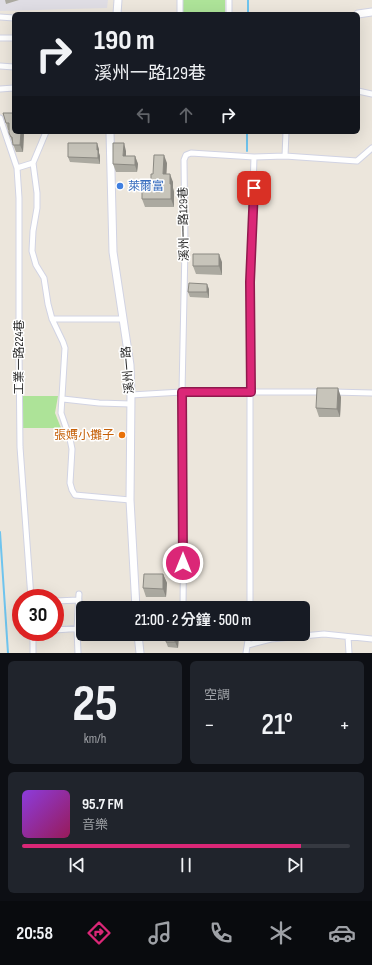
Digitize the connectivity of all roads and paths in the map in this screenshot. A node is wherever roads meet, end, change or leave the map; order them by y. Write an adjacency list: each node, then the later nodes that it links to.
1 (118, 0): 4 (street)
2 (180, 0): 5 (street)
3 (229, 0): 6 (street)
4 (117, 12)
5 (180, 12)
6 (229, 12)
7 (372, 12): 8 (street)
8 (360, 14)
9 (0, 17): 10 (street)
10 (12, 18)
11 (0, 38): 12 (street)
12 (12, 38)
13 (0, 66): 14 (street)
14 (12, 67)
15 (12, 88): 16 (street)
16 (0, 89)
17 (360, 91): 18 (street)
18 (372, 94)
19 (0, 118): 27 (street, 工業一路224巷)
20 (45, 134): 26 (street)
21 (110, 134): 29 (street, 溪州一路)
22 (286, 134): 25 (street)
23 (372, 148): 25 (street, 溪州一路129巷)
24 (254, 156): 25 (street, 溪州一路129巷); 30 (street, 溪州一路129巷); 31 (street)
25 (285, 156)
26 (33, 163): 27 (street); 28 (street)
27 (17, 168): 37 (street, 工業一路224巷)
28 (52, 318): 29 (street); 34 (street)
29 (122, 319): 33 (street, 溪州一路)
30 (182, 392): 31 (street); 33 (street); 42 (street, 溪州一路129巷)
31 (251, 392): 32 (street); 43 (street)
32 (372, 393)
33 (131, 395): 35 (street, 溪州一路)
34 (63, 399): 35 (street); 36 (street)
35 (131, 404): 36 (street, 溪州一路)
36 (130, 500): 41 (street, 溪州一路)
37 (30, 589)
38 (79, 594): 39 (street)
39 (79, 600): 40 (street)
40 (64, 601)
41 (136, 601)
42 (183, 601)
43 (250, 601)
44 (76, 629): 45 (street)
45 (64, 630)
46 (348, 636): 47 (street); 52 (street); 57 (street)
47 (372, 639)
48 (33, 641): 53 (street)
49 (78, 641): 54 (street)
50 (139, 641): 55 (street)
51 (248, 641): 52 (street)
52 (248, 645): 56 (street)
53 (33, 653)
54 (78, 653)
55 (140, 653)
56 (246, 653)
57 (349, 653)

